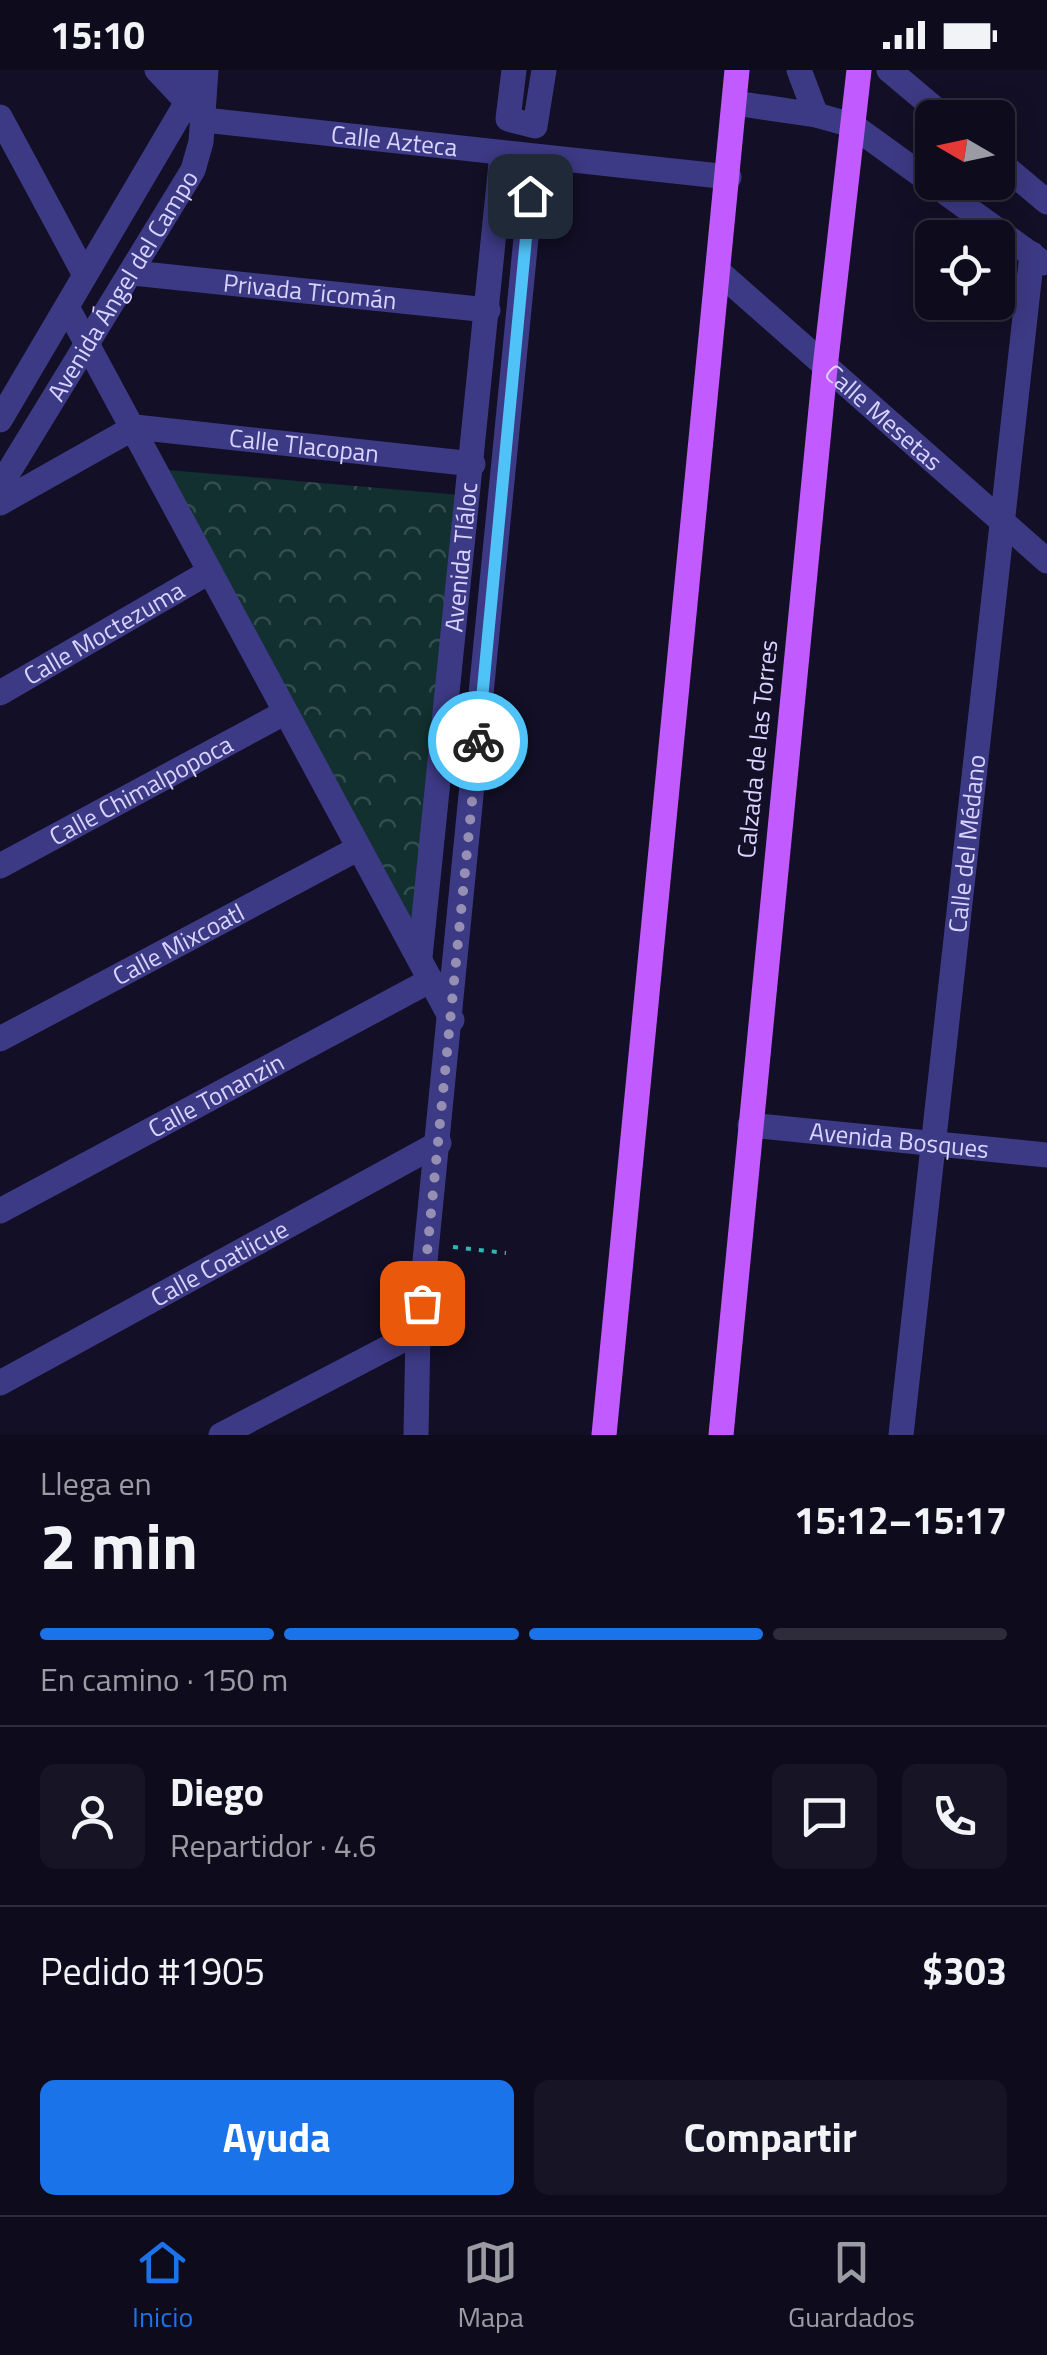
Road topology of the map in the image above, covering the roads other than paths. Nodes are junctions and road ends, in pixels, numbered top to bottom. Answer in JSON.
{"nodes":[{"id":1,"x":157,"y":70,"type":"edge"},
{"id":2,"x":185,"y":70,"type":"edge"},
{"id":3,"x":206,"y":70,"type":"edge"},
{"id":4,"x":514,"y":70,"type":"edge"},
{"id":5,"x":544,"y":70,"type":"edge"},
{"id":6,"x":737,"y":70,"type":"edge"},
{"id":7,"x":799,"y":70,"type":"edge"},
{"id":8,"x":859,"y":70,"type":"edge"},
{"id":9,"x":889,"y":70,"type":"edge"},
{"id":10,"x":925,"y":100,"type":"edge"},
{"id":11,"x":735,"y":103,"type":"junction"},
{"id":12,"x":196,"y":111,"type":"junction"},
{"id":13,"x":816,"y":115,"type":"junction"},
{"id":14,"x":0,"y":117,"type":"edge"},
{"id":15,"x":852,"y":124,"type":"junction"},
{"id":16,"x":502,"y":154,"type":"junction"},
{"id":17,"x":534,"y":157,"type":"junction"},
{"id":18,"x":1015,"y":175,"type":"edge"},
{"id":19,"x":729,"y":177,"type":"junction"},
{"id":20,"x":1047,"y":202,"type":"edge"},
{"id":21,"x":1040,"y":260,"type":"edge"},
{"id":22,"x":133,"y":273,"type":"junction"},
{"id":23,"x":720,"y":273,"type":"junction"},
{"id":24,"x":85,"y":275,"type":"junction"},
{"id":25,"x":66,"y":307,"type":"junction"},
{"id":26,"x":488,"y":310,"type":"junction"},
{"id":27,"x":86,"y":344,"type":"junction"},
{"id":28,"x":825,"y":368,"type":"junction"},
{"id":29,"x":0,"y":420,"type":"edge"},
{"id":30,"x":134,"y":426,"type":"junction"},
{"id":31,"x":473,"y":464,"type":"junction"},
{"id":32,"x":0,"y":486,"type":"edge"},
{"id":33,"x":0,"y":502,"type":"edge"},
{"id":34,"x":1002,"y":519,"type":"junction"},
{"id":35,"x":1047,"y":561,"type":"edge"},
{"id":36,"x":209,"y":572,"type":"junction"},
{"id":37,"x":0,"y":693,"type":"edge"},
{"id":38,"x":284,"y":713,"type":"junction"},
{"id":39,"x":358,"y":848,"type":"junction"},
{"id":40,"x":0,"y":866,"type":"edge"},
{"id":41,"x":426,"y":969,"type":"junction"},
{"id":42,"x":452,"y":1020,"type":"junction"},
{"id":43,"x":0,"y":1040,"type":"edge"},
{"id":44,"x":750,"y":1125,"type":"junction"},
{"id":45,"x":439,"y":1143,"type":"junction"},
{"id":46,"x":934,"y":1143,"type":"junction"},
{"id":47,"x":1047,"y":1155,"type":"edge"},
{"id":48,"x":0,"y":1211,"type":"edge"},
{"id":49,"x":418,"y":1332,"type":"junction"},
{"id":50,"x":0,"y":1383,"type":"edge"},
{"id":51,"x":221,"y":1435,"type":"edge"},
{"id":52,"x":416,"y":1435,"type":"edge"},
{"id":53,"x":604,"y":1435,"type":"edge"},
{"id":54,"x":721,"y":1435,"type":"edge"},
{"id":55,"x":901,"y":1435,"type":"edge"}],
"edges":[{"from":1,"to":12,"type":"street"},
{"from":2,"to":12,"type":"street","name":"Avenida Ángel del Campo"},
{"from":3,"to":12,"type":"street","name":"Avenida Ángel del Campo"},
{"from":4,"to":5,"type":"street"},
{"from":6,"to":11,"type":"main road"},
{"from":7,"to":13,"type":"street"},
{"from":8,"to":15,"type":"main road","name":"Calzada de las Torres"},
{"from":9,"to":10,"type":"street"},
{"from":11,"to":13,"type":"street"},
{"from":11,"to":19,"type":"main road"},
{"from":12,"to":16,"type":"street","name":"Calle Azteca"},
{"from":12,"to":22,"type":"street","name":"Avenida Ángel del Campo"},
{"from":12,"to":24,"type":"street","name":"Avenida Ángel del Campo"},
{"from":13,"to":15,"type":"street"},
{"from":14,"to":24,"type":"street"},
{"from":15,"to":21,"type":"street"},
{"from":15,"to":28,"type":"main road","name":"Calzada de las Torres"},
{"from":16,"to":17,"type":"street","name":"Calle Azteca"},
{"from":16,"to":26,"type":"street","name":"Avenida Tláloc"},
{"from":17,"to":19,"type":"street","name":"Calle Azteca"},
{"from":17,"to":42,"type":"street","name":"Avenida Tláloc"},
{"from":18,"to":20,"type":"street"},
{"from":19,"to":23,"type":"main road"},
{"from":21,"to":34,"type":"street","name":"Calle del Médano"},
{"from":22,"to":26,"type":"street","name":"Privada Ticomán"},
{"from":22,"to":27,"type":"street","name":"Avenida Ángel del Campo"},
{"from":23,"to":28,"type":"street","name":"Calle Mesetas"},
{"from":23,"to":53,"type":"main road"},
{"from":24,"to":25,"type":"street","name":"Avenida Ángel del Campo"},
{"from":25,"to":27,"type":"street"},
{"from":25,"to":29,"type":"street","name":"Avenida Ángel del Campo"},
{"from":26,"to":31,"type":"street","name":"Avenida Tláloc"},
{"from":27,"to":30,"type":"street"},
{"from":27,"to":32,"type":"street","name":"Avenida Ángel del Campo"},
{"from":28,"to":34,"type":"street","name":"Calle Mesetas"},
{"from":28,"to":44,"type":"main road","name":"Calzada de las Torres"},
{"from":30,"to":31,"type":"street","name":"Calle Tlacopan"},
{"from":30,"to":33,"type":"street"},
{"from":30,"to":36,"type":"street"},
{"from":31,"to":41,"type":"street","name":"Avenida Tláloc"},
{"from":34,"to":35,"type":"street","name":"Calle Mesetas"},
{"from":34,"to":46,"type":"street","name":"Calle del Médano"},
{"from":36,"to":37,"type":"street","name":"Calle Moctezuma"},
{"from":36,"to":38,"type":"street"},
{"from":38,"to":39,"type":"street"},
{"from":38,"to":40,"type":"street","name":"Calle Chimalpopoca"},
{"from":39,"to":41,"type":"street"},
{"from":39,"to":43,"type":"street","name":"Calle Mixcoatl"},
{"from":41,"to":42,"type":"street"},
{"from":41,"to":48,"type":"street","name":"Calle Tonanzin"},
{"from":42,"to":45,"type":"street","name":"Avenida Tláloc"},
{"from":44,"to":46,"type":"street","name":"Avenida Bosques"},
{"from":44,"to":54,"type":"main road","name":"Calzada de las Torres"},
{"from":45,"to":49,"type":"street","name":"Avenida Tláloc"},
{"from":45,"to":50,"type":"street","name":"Calle Coatlicue"},
{"from":46,"to":47,"type":"street","name":"Avenida Bosques"},
{"from":46,"to":55,"type":"street","name":"Calle del Médano"},
{"from":49,"to":51,"type":"street"},
{"from":49,"to":52,"type":"street","name":"Avenida Tláloc"}]}
